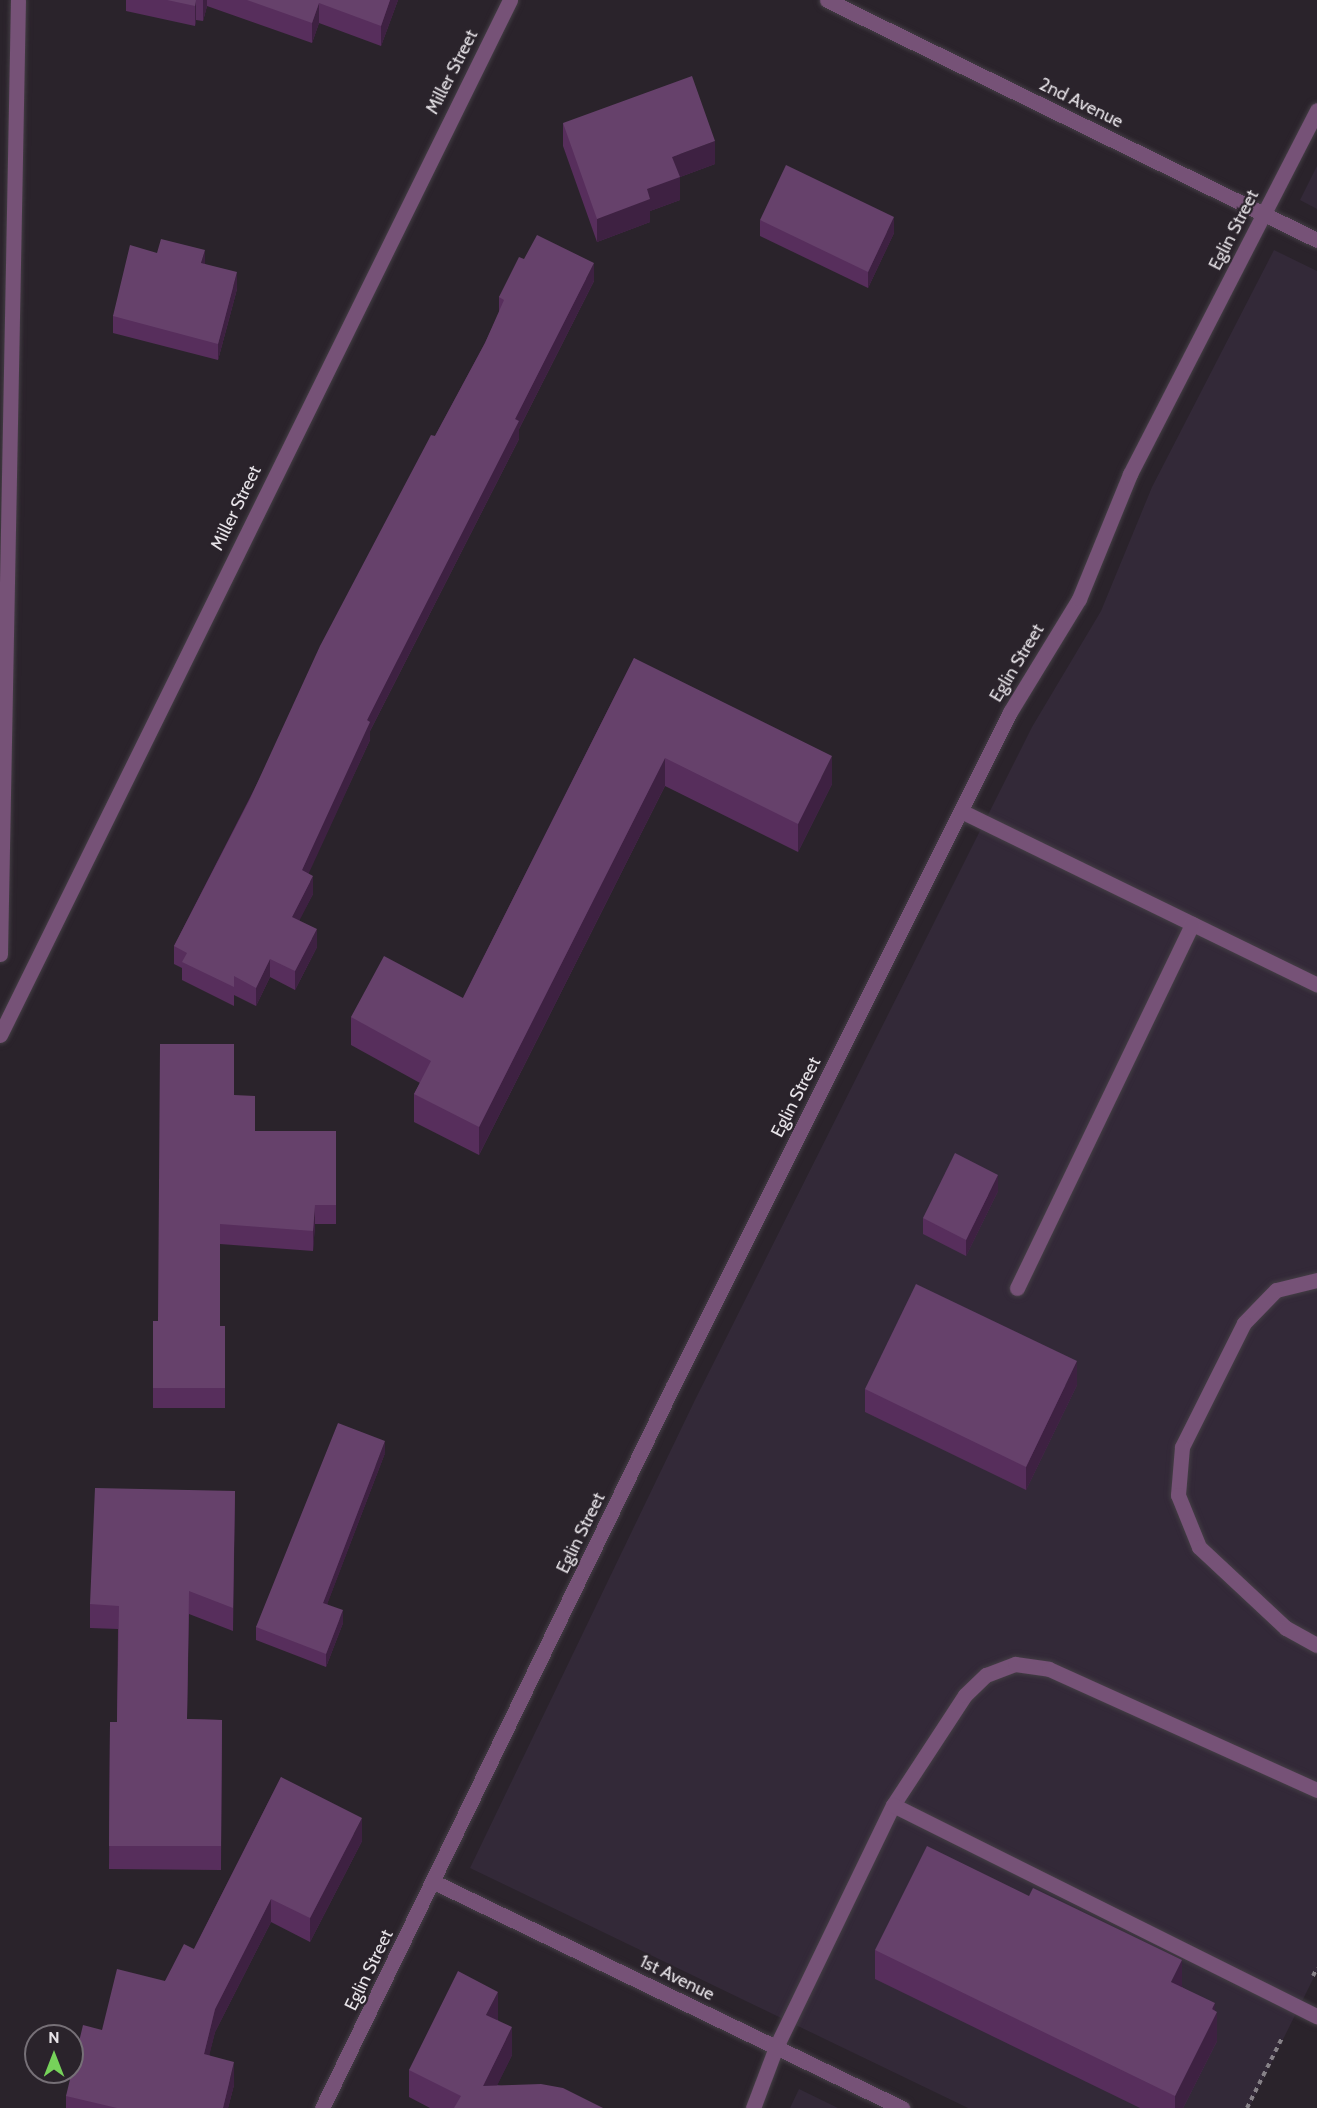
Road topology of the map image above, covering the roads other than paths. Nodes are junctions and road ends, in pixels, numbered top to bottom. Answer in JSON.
{"nodes":[{"id":1,"x":18,"y":0,"type":"edge"},
{"id":2,"x":510,"y":0,"type":"edge"},
{"id":3,"x":827,"y":0,"type":"edge"},
{"id":4,"x":1317,"y":110,"type":"edge"},
{"id":5,"x":1263,"y":214,"type":"junction"},
{"id":6,"x":1317,"y":240,"type":"edge"},
{"id":7,"x":961,"y":811,"type":"junction"},
{"id":8,"x":1192,"y":924,"type":"junction"},
{"id":9,"x":0,"y":954,"type":"edge"},
{"id":10,"x":1317,"y":985,"type":"edge"},
{"id":11,"x":0,"y":1035,"type":"edge"},
{"id":12,"x":1317,"y":1280,"type":"edge"},
{"id":13,"x":1017,"y":1288,"type":"dead end"},
{"id":14,"x":1317,"y":1645,"type":"edge"},
{"id":15,"x":1317,"y":1790,"type":"edge"},
{"id":16,"x":893,"y":1805,"type":"junction"},
{"id":17,"x":434,"y":1882,"type":"junction"},
{"id":18,"x":1317,"y":2016,"type":"edge"},
{"id":19,"x":776,"y":2047,"type":"junction"},
{"id":20,"x":322,"y":2108,"type":"edge"},
{"id":21,"x":753,"y":2108,"type":"edge"},
{"id":22,"x":902,"y":2108,"type":"edge"}],
"edges":[{"from":1,"to":9,"type":"street"},
{"from":2,"to":11,"type":"street","name":"Miller Street"},
{"from":3,"to":5,"type":"street","name":"2nd Avenue"},
{"from":4,"to":5,"type":"street","name":"Eglin Street"},
{"from":5,"to":6,"type":"street","name":"2nd Avenue"},
{"from":5,"to":7,"type":"street","name":"Eglin Street"},
{"from":7,"to":8,"type":"street"},
{"from":7,"to":17,"type":"street","name":"Eglin Street"},
{"from":8,"to":10,"type":"street"},
{"from":8,"to":13,"type":"street"},
{"from":12,"to":14,"type":"street"},
{"from":15,"to":16,"type":"street"},
{"from":16,"to":18,"type":"street"},
{"from":16,"to":19,"type":"street"},
{"from":17,"to":19,"type":"street","name":"1st Avenue"},
{"from":17,"to":20,"type":"street","name":"Eglin Street"},
{"from":19,"to":21,"type":"street"},
{"from":19,"to":22,"type":"street","name":"1st Avenue"}]}
